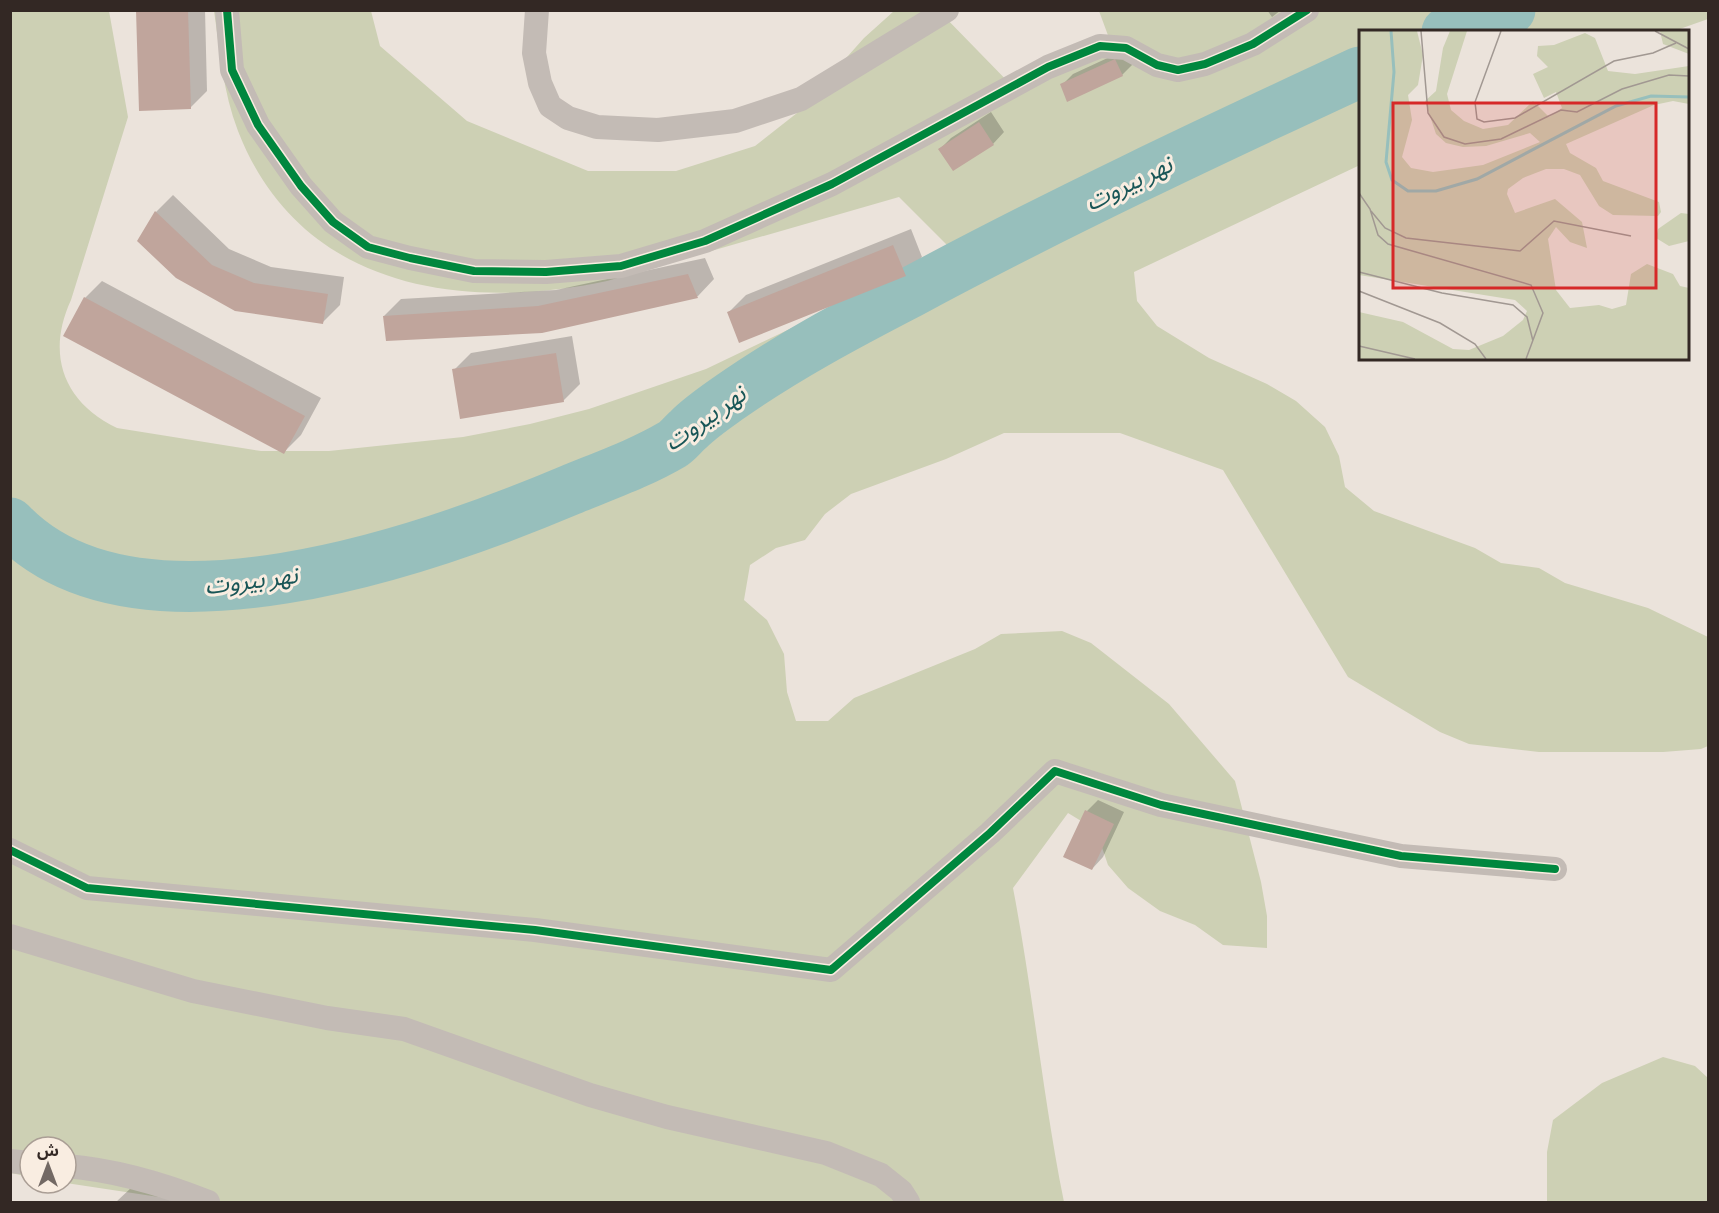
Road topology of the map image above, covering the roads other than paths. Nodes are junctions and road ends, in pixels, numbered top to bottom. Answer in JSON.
{"nodes":[{"id":1,"x":227,"y":10,"type":"edge"},
{"id":2,"x":537,"y":10,"type":"edge"},
{"id":3,"x":947,"y":10,"type":"edge"},
{"id":4,"x":1307,"y":10,"type":"edge"},
{"id":5,"x":10,"y":850,"type":"edge"},
{"id":6,"x":1555,"y":870,"type":"dead end"},
{"id":7,"x":10,"y":936,"type":"edge"},
{"id":8,"x":78,"y":1168,"type":"edge"},
{"id":9,"x":208,"y":1203,"type":"edge"},
{"id":10,"x":908,"y":1203,"type":"edge"}],
"edges":[{"from":1,"to":4,"type":"street"},
{"from":2,"to":3,"type":"street"},
{"from":5,"to":6,"type":"street"},
{"from":7,"to":10,"type":"street"},
{"from":8,"to":9,"type":"street"}]}
